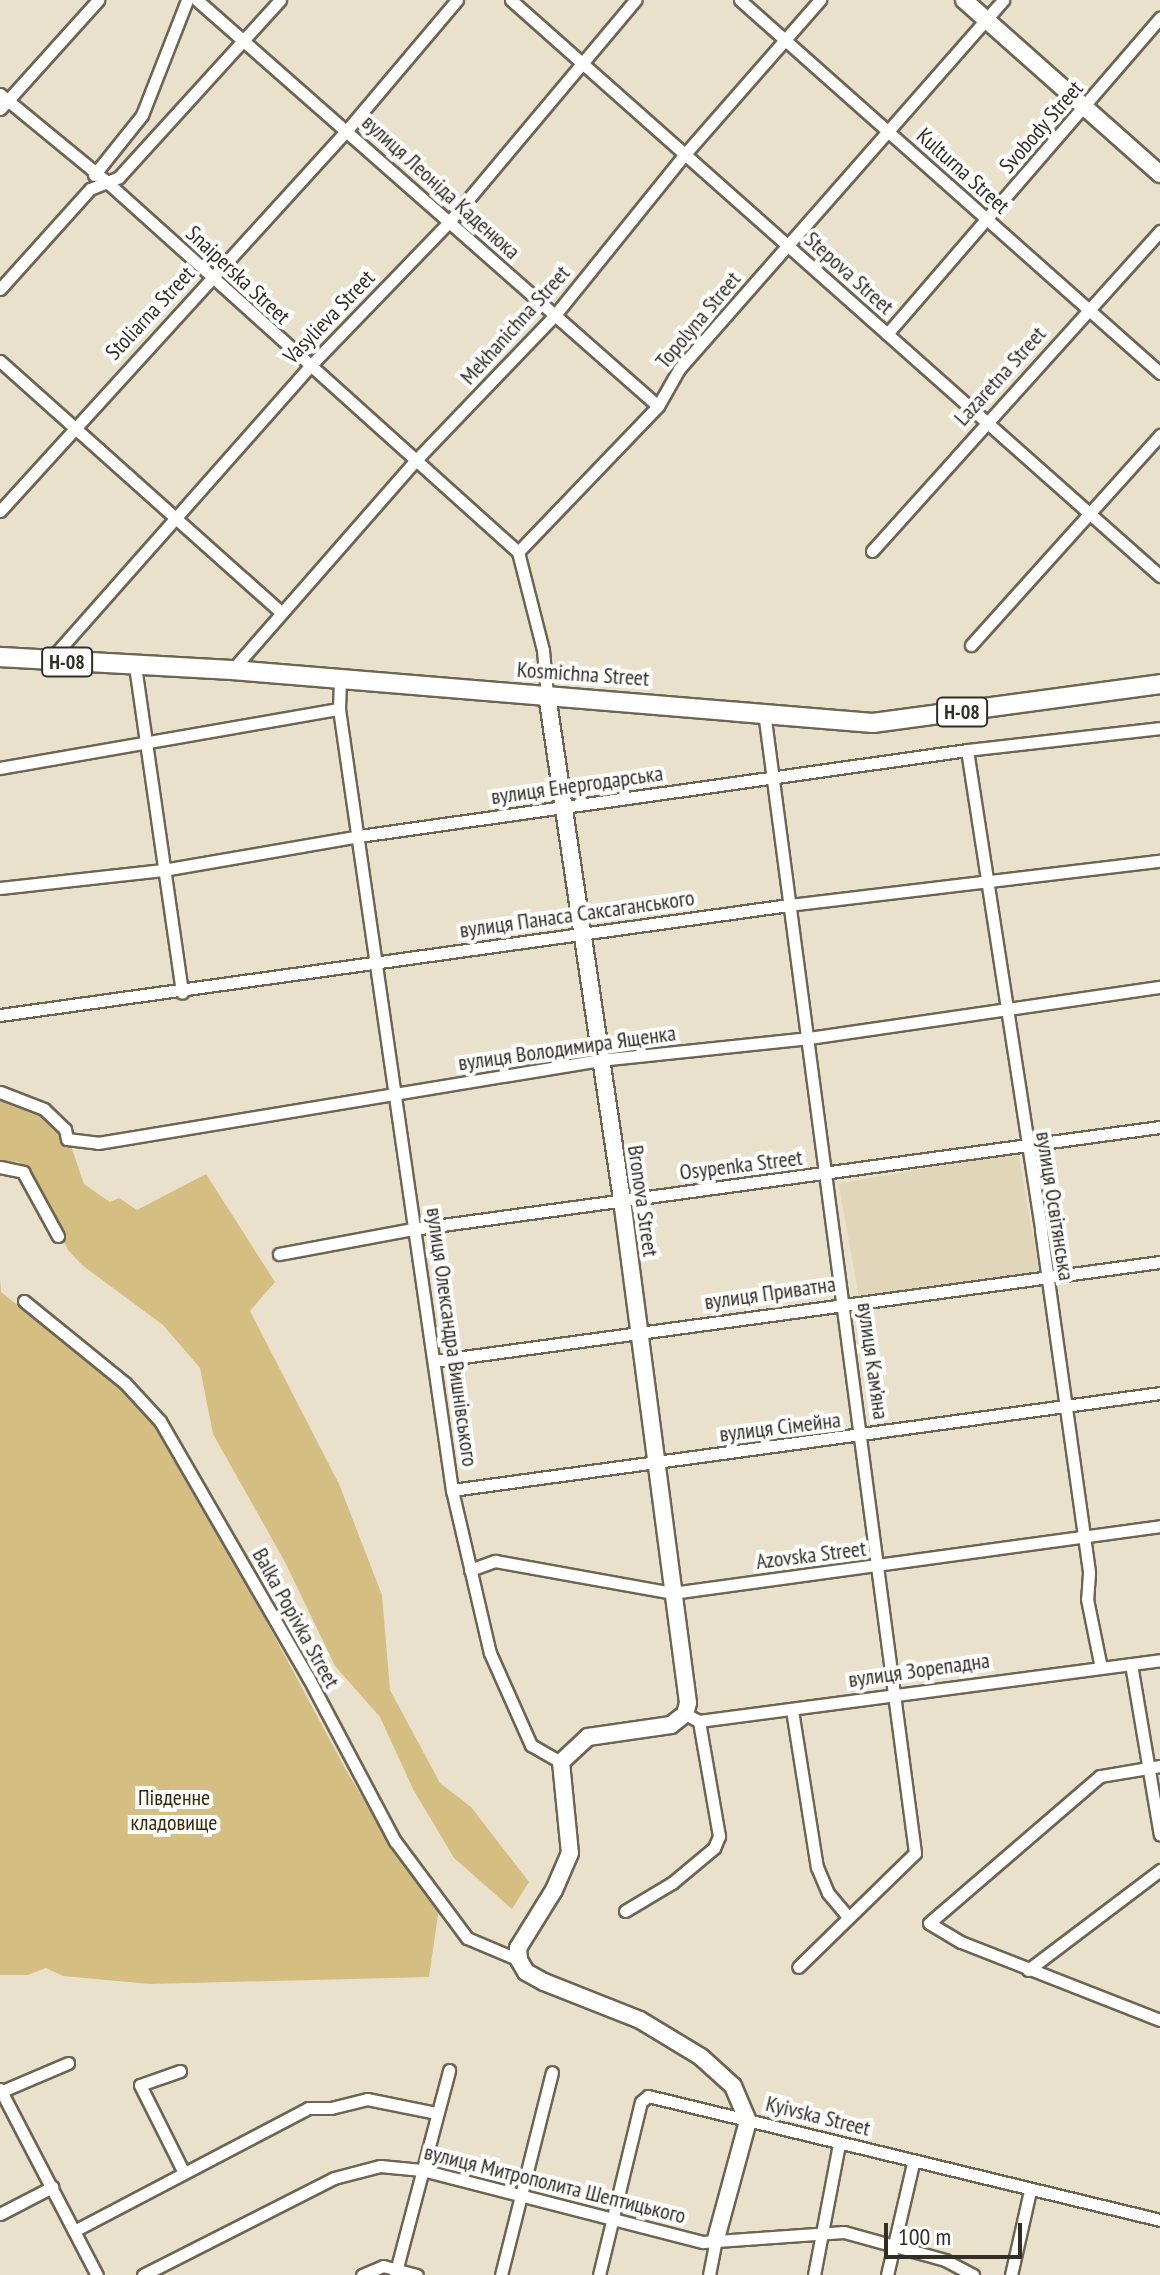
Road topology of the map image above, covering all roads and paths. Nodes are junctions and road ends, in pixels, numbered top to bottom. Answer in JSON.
{"nodes":[{"id":1,"x":98,"y":0,"type":"edge"},
{"id":2,"x":187,"y":0,"type":"edge"},
{"id":3,"x":197,"y":0,"type":"edge"},
{"id":4,"x":280,"y":0,"type":"edge"},
{"id":5,"x":457,"y":0,"type":"edge"},
{"id":6,"x":511,"y":0,"type":"edge"},
{"id":7,"x":635,"y":0,"type":"edge"},
{"id":8,"x":740,"y":0,"type":"edge"},
{"id":9,"x":820,"y":0,"type":"edge"},
{"id":10,"x":964,"y":0,"type":"edge"},
{"id":11,"x":1003,"y":0,"type":"edge"},
{"id":12,"x":1160,"y":18,"type":"edge"},
{"id":13,"x":986,"y":19,"type":"junction"},
{"id":14,"x":785,"y":40,"type":"junction"},
{"id":15,"x":245,"y":42,"type":"junction"},
{"id":16,"x":580,"y":61,"type":"junction"},
{"id":17,"x":3,"y":101,"type":"edge"},
{"id":18,"x":1085,"y":107,"type":"junction"},
{"id":19,"x":347,"y":130,"type":"junction"},
{"id":20,"x":888,"y":131,"type":"junction"},
{"id":21,"x":685,"y":154,"type":"junction"},
{"id":22,"x":1160,"y":174,"type":"edge"},
{"id":23,"x":94,"y":175,"type":"junction"},
{"id":24,"x":107,"y":182,"type":"junction"},
{"id":25,"x":987,"y":220,"type":"junction"},
{"id":26,"x":449,"y":222,"type":"junction"},
{"id":27,"x":1160,"y":231,"type":"edge"},
{"id":28,"x":788,"y":245,"type":"junction"},
{"id":29,"x":211,"y":277,"type":"junction"},
{"id":30,"x":0,"y":289,"type":"edge"},
{"id":31,"x":1088,"y":310,"type":"junction"},
{"id":32,"x":555,"y":315,"type":"junction"},
{"id":33,"x":887,"y":334,"type":"junction"},
{"id":34,"x":0,"y":361,"type":"edge"},
{"id":35,"x":309,"y":367,"type":"junction"},
{"id":36,"x":1160,"y":373,"type":"edge"},
{"id":37,"x":658,"y":406,"type":"junction"},
{"id":38,"x":986,"y":421,"type":"junction"},
{"id":39,"x":73,"y":426,"type":"junction"},
{"id":40,"x":1160,"y":435,"type":"edge"},
{"id":41,"x":415,"y":461,"type":"junction"},
{"id":42,"x":0,"y":511,"type":"edge"},
{"id":43,"x":1090,"y":513,"type":"junction"},
{"id":44,"x":175,"y":517,"type":"junction"},
{"id":45,"x":872,"y":551,"type":"dead end"},
{"id":46,"x":518,"y":552,"type":"junction"},
{"id":47,"x":1160,"y":576,"type":"edge"},
{"id":48,"x":282,"y":613,"type":"junction"},
{"id":49,"x":971,"y":645,"type":"dead end"},
{"id":50,"x":0,"y":657,"type":"edge"},
{"id":51,"x":50,"y":660,"type":"junction"},
{"id":52,"x":135,"y":666,"type":"junction"},
{"id":53,"x":232,"y":670,"type":"junction"},
{"id":54,"x":340,"y":680,"type":"junction"},
{"id":55,"x":1160,"y":684,"type":"edge"},
{"id":56,"x":547,"y":695,"type":"junction"},
{"id":57,"x":339,"y":709,"type":"junction"},
{"id":58,"x":764,"y":712,"type":"junction"},
{"id":59,"x":1160,"y":728,"type":"edge"},
{"id":60,"x":142,"y":741,"type":"junction"},
{"id":61,"x":967,"y":750,"type":"junction"},
{"id":62,"x":0,"y":768,"type":"edge"},
{"id":63,"x":772,"y":777,"type":"junction"},
{"id":64,"x":560,"y":807,"type":"junction"},
{"id":65,"x":359,"y":836,"type":"junction"},
{"id":66,"x":1160,"y":861,"type":"edge"},
{"id":67,"x":163,"y":870,"type":"junction"},
{"id":68,"x":989,"y":881,"type":"junction"},
{"id":69,"x":0,"y":888,"type":"edge"},
{"id":70,"x":789,"y":905,"type":"junction"},
{"id":71,"x":580,"y":934,"type":"junction"},
{"id":72,"x":377,"y":963,"type":"junction"},
{"id":73,"x":1160,"y":987,"type":"edge"},
{"id":74,"x":182,"y":993,"type":"junction"},
{"id":75,"x":1009,"y":1008,"type":"junction"},
{"id":76,"x":0,"y":1015,"type":"edge"},
{"id":77,"x":809,"y":1038,"type":"junction"},
{"id":78,"x":600,"y":1060,"type":"junction"},
{"id":79,"x":0,"y":1092,"type":"edge"},
{"id":80,"x":396,"y":1093,"type":"junction"},
{"id":81,"x":1160,"y":1127,"type":"edge"},
{"id":82,"x":1024,"y":1144,"type":"junction"},
{"id":83,"x":0,"y":1167,"type":"edge"},
{"id":84,"x":828,"y":1174,"type":"junction"},
{"id":85,"x":622,"y":1200,"type":"junction"},
{"id":86,"x":413,"y":1229,"type":"junction"},
{"id":87,"x":58,"y":1236,"type":"dead end"},
{"id":88,"x":279,"y":1254,"type":"dead end"},
{"id":89,"x":1160,"y":1262,"type":"edge"},
{"id":90,"x":1046,"y":1277,"type":"junction"},
{"id":91,"x":24,"y":1301,"type":"dead end"},
{"id":92,"x":845,"y":1303,"type":"junction"},
{"id":93,"x":639,"y":1332,"type":"junction"},
{"id":94,"x":434,"y":1361,"type":"junction"},
{"id":95,"x":1160,"y":1393,"type":"edge"},
{"id":96,"x":1066,"y":1404,"type":"junction"},
{"id":97,"x":863,"y":1436,"type":"junction"},
{"id":98,"x":655,"y":1463,"type":"junction"},
{"id":99,"x":452,"y":1490,"type":"junction"},
{"id":100,"x":1160,"y":1526,"type":"edge"},
{"id":101,"x":1083,"y":1536,"type":"junction"},
{"id":102,"x":879,"y":1567,"type":"junction"},
{"id":103,"x":470,"y":1570,"type":"junction"},
{"id":104,"x":672,"y":1593,"type":"junction"},
{"id":105,"x":1160,"y":1660,"type":"edge"},
{"id":106,"x":1131,"y":1664,"type":"junction"},
{"id":107,"x":1101,"y":1668,"type":"junction"},
{"id":108,"x":896,"y":1691,"type":"junction"},
{"id":109,"x":792,"y":1710,"type":"junction"},
{"id":110,"x":692,"y":1718,"type":"junction"},
{"id":111,"x":561,"y":1762,"type":"junction"},
{"id":112,"x":1155,"y":1766,"type":"edge"},
{"id":113,"x":1160,"y":1835,"type":"edge"},
{"id":114,"x":1160,"y":1870,"type":"edge"},
{"id":115,"x":625,"y":1911,"type":"dead end"},
{"id":116,"x":848,"y":1917,"type":"junction"},
{"id":117,"x":519,"y":1960,"type":"junction"},
{"id":118,"x":798,"y":1967,"type":"dead end"},
{"id":119,"x":1028,"y":1970,"type":"junction"},
{"id":120,"x":1160,"y":2020,"type":"edge"},
{"id":121,"x":68,"y":2063,"type":"dead end"},
{"id":122,"x":449,"y":2070,"type":"dead end"},
{"id":123,"x":180,"y":2071,"type":"dead end"},
{"id":124,"x":552,"y":2072,"type":"dead end"},
{"id":125,"x":1,"y":2091,"type":"edge"},
{"id":126,"x":436,"y":2113,"type":"junction"},
{"id":127,"x":748,"y":2121,"type":"junction"},
{"id":128,"x":839,"y":2144,"type":"junction"},
{"id":129,"x":913,"y":2163,"type":"junction"},
{"id":130,"x":422,"y":2170,"type":"junction"},
{"id":131,"x":183,"y":2171,"type":"junction"},
{"id":132,"x":52,"y":2187,"type":"junction"},
{"id":133,"x":1030,"y":2191,"type":"junction"},
{"id":134,"x":518,"y":2195,"type":"junction"},
{"id":135,"x":0,"y":2214,"type":"edge"},
{"id":136,"x":614,"y":2218,"type":"junction"},
{"id":137,"x":1160,"y":2220,"type":"edge"},
{"id":138,"x":824,"y":2230,"type":"junction"},
{"id":139,"x":74,"y":2231,"type":"junction"},
{"id":140,"x":716,"y":2239,"type":"junction"},
{"id":141,"x":893,"y":2248,"type":"junction"},
{"id":142,"x":395,"y":2272,"type":"edge"},
{"id":143,"x":97,"y":2275,"type":"edge"},
{"id":144,"x":143,"y":2275,"type":"edge"},
{"id":145,"x":362,"y":2275,"type":"edge"},
{"id":146,"x":417,"y":2275,"type":"edge"},
{"id":147,"x":501,"y":2275,"type":"edge"},
{"id":148,"x":599,"y":2275,"type":"edge"},
{"id":149,"x":709,"y":2275,"type":"edge"},
{"id":150,"x":814,"y":2275,"type":"edge"},
{"id":151,"x":887,"y":2275,"type":"edge"},
{"id":152,"x":973,"y":2275,"type":"edge"},
{"id":153,"x":1011,"y":2275,"type":"edge"}],
"edges":[{"from":1,"to":17,"type":"street"},
{"from":2,"to":23,"type":"street"},
{"from":3,"to":15,"type":"street","name":"вулиця Леоніда Каденюка"},
{"from":4,"to":15,"type":"street"},
{"from":5,"to":19,"type":"street","name":"Stoliarna Street"},
{"from":6,"to":16,"type":"street","name":"Stepova Street"},
{"from":7,"to":16,"type":"street","name":"Vasylieva Street"},
{"from":8,"to":14,"type":"street","name":"Kulturna Street"},
{"from":9,"to":14,"type":"street","name":"Mekhanichna Street"},
{"from":10,"to":13,"type":"street"},
{"from":11,"to":13,"type":"street","name":"Topolyna Street"},
{"from":12,"to":18,"type":"street","name":"Svobody Street"},
{"from":13,"to":18,"type":"street"},
{"from":13,"to":20,"type":"street","name":"Topolyna Street"},
{"from":14,"to":20,"type":"street","name":"Kulturna Street"},
{"from":14,"to":21,"type":"street","name":"Mekhanichna Street"},
{"from":15,"to":19,"type":"street","name":"вулиця Леоніда Каденюка"},
{"from":15,"to":24,"type":"street"},
{"from":16,"to":21,"type":"street","name":"Stepova Street"},
{"from":16,"to":26,"type":"street","name":"Vasylieva Street"},
{"from":17,"to":23,"type":"street","name":"Snaiperska Street"},
{"from":18,"to":22,"type":"street"},
{"from":18,"to":25,"type":"street","name":"Svobody Street"},
{"from":19,"to":26,"type":"street","name":"вулиця Леоніда Каденюка"},
{"from":19,"to":29,"type":"street","name":"Stoliarna Street"},
{"from":20,"to":25,"type":"street","name":"Kulturna Street"},
{"from":20,"to":28,"type":"street","name":"Topolyna Street"},
{"from":21,"to":28,"type":"street","name":"Stepova Street"},
{"from":21,"to":32,"type":"street","name":"Mekhanichna Street"},
{"from":23,"to":24,"type":"street","name":"Snaiperska Street"},
{"from":24,"to":29,"type":"street","name":"Snaiperska Street"},
{"from":24,"to":30,"type":"street"},
{"from":25,"to":31,"type":"street","name":"Kulturna Street"},
{"from":25,"to":33,"type":"street","name":"Svobody Street"},
{"from":26,"to":32,"type":"street","name":"вулиця Леоніда Каденюка"},
{"from":26,"to":35,"type":"street","name":"Vasylieva Street"},
{"from":27,"to":31,"type":"street","name":"Lazaretna Street"},
{"from":28,"to":33,"type":"street","name":"Stepova Street"},
{"from":28,"to":37,"type":"street","name":"Topolyna Street"},
{"from":29,"to":35,"type":"street","name":"Snaiperska Street"},
{"from":29,"to":39,"type":"street","name":"Stoliarna Street"},
{"from":31,"to":36,"type":"street","name":"Kulturna Street"},
{"from":31,"to":38,"type":"street","name":"Lazaretna Street"},
{"from":32,"to":37,"type":"street","name":"вулиця Леоніда Каденюка"},
{"from":32,"to":41,"type":"street","name":"Mekhanichna Street"},
{"from":33,"to":38,"type":"street","name":"Stepova Street"},
{"from":34,"to":39,"type":"street"},
{"from":35,"to":41,"type":"street","name":"Snaiperska Street"},
{"from":35,"to":44,"type":"street","name":"Vasylieva Street"},
{"from":37,"to":46,"type":"street","name":"Topolyna Street"},
{"from":38,"to":43,"type":"street","name":"Stepova Street"},
{"from":38,"to":45,"type":"street","name":"Lazaretna Street"},
{"from":39,"to":42,"type":"street","name":"Stoliarna Street"},
{"from":39,"to":44,"type":"street"},
{"from":40,"to":43,"type":"street"},
{"from":41,"to":46,"type":"street","name":"Snaiperska Street"},
{"from":41,"to":48,"type":"street","name":"Mekhanichna Street"},
{"from":43,"to":47,"type":"street","name":"Stepova Street"},
{"from":43,"to":49,"type":"street"},
{"from":44,"to":48,"type":"street"},
{"from":44,"to":51,"type":"street","name":"Vasylieva Street"},
{"from":46,"to":56,"type":"street"},
{"from":48,"to":53,"type":"street","name":"Mekhanichna Street"},
{"from":50,"to":51,"type":"main road","name":"Kosmichna Street","number":"Н-08"},
{"from":51,"to":52,"type":"main road","name":"Kosmichna Street","number":"Н-08"},
{"from":52,"to":53,"type":"main road","name":"Kosmichna Street","number":"Н-08"},
{"from":52,"to":60,"type":"street"},
{"from":53,"to":54,"type":"main road","name":"Kosmichna Street","number":"Н-08"},
{"from":54,"to":56,"type":"main road","name":"Kosmichna Street","number":"Н-08"},
{"from":54,"to":57,"type":"street","name":"вулиця Олександра Вишнівського"},
{"from":55,"to":58,"type":"main road","name":"Kosmichna Street","number":"Н-08"},
{"from":56,"to":58,"type":"main road","name":"Kosmichna Street","number":"Н-08"},
{"from":56,"to":64,"type":"street","name":"Bronova Street"},
{"from":57,"to":60,"type":"street"},
{"from":57,"to":65,"type":"street","name":"вулиця Олександра Вишнівського"},
{"from":58,"to":63,"type":"street","name":"вулиця Кам’яна"},
{"from":59,"to":61,"type":"street","name":"вулиця Енергодарська"},
{"from":60,"to":62,"type":"street"},
{"from":60,"to":67,"type":"street"},
{"from":61,"to":63,"type":"street","name":"вулиця Енергодарська"},
{"from":61,"to":68,"type":"street","name":"вулиця Освітянська"},
{"from":63,"to":64,"type":"street","name":"вулиця Енергодарська"},
{"from":63,"to":70,"type":"street","name":"вулиця Кам’яна"},
{"from":64,"to":65,"type":"street","name":"вулиця Енергодарська"},
{"from":64,"to":71,"type":"street","name":"Bronova Street"},
{"from":65,"to":67,"type":"street","name":"вулиця Енергодарська"},
{"from":65,"to":72,"type":"street","name":"вулиця Олександра Вишнівського"},
{"from":66,"to":68,"type":"street","name":"вулиця Панаса Саксаганського"},
{"from":67,"to":69,"type":"street","name":"вулиця Енергодарська"},
{"from":67,"to":74,"type":"street"},
{"from":68,"to":70,"type":"street","name":"вулиця Панаса Саксаганського"},
{"from":68,"to":75,"type":"street","name":"вулиця Освітянська"},
{"from":70,"to":71,"type":"street","name":"вулиця Панаса Саксаганського"},
{"from":70,"to":77,"type":"street","name":"вулиця Кам’яна"},
{"from":71,"to":72,"type":"street","name":"вулиця Панаса Саксаганського"},
{"from":71,"to":78,"type":"street","name":"Bronova Street"},
{"from":72,"to":74,"type":"street","name":"вулиця Панаса Саксаганського"},
{"from":72,"to":80,"type":"street","name":"вулиця Олександра Вишнівського"},
{"from":73,"to":75,"type":"street","name":"вулиця Володимира Ященка"},
{"from":74,"to":76,"type":"street","name":"вулиця Панаса Саксаганського"},
{"from":75,"to":77,"type":"street","name":"вулиця Володимира Ященка"},
{"from":75,"to":82,"type":"street","name":"вулиця Освітянська"},
{"from":77,"to":78,"type":"street","name":"вулиця Володимира Ященка"},
{"from":77,"to":84,"type":"street","name":"вулиця Кам’яна"},
{"from":78,"to":80,"type":"street","name":"вулиця Володимира Ященка"},
{"from":78,"to":85,"type":"street","name":"Bronova Street"},
{"from":79,"to":80,"type":"street","name":"вулиця Володимира Ященка"},
{"from":80,"to":86,"type":"street","name":"вулиця Олександра Вишнівського"},
{"from":81,"to":82,"type":"street","name":"Osypenka Street"},
{"from":82,"to":84,"type":"street","name":"Osypenka Street"},
{"from":82,"to":90,"type":"street","name":"вулиця Освітянська"},
{"from":83,"to":87,"type":"street"},
{"from":84,"to":85,"type":"street","name":"Osypenka Street"},
{"from":84,"to":92,"type":"street","name":"вулиця Кам’яна"},
{"from":85,"to":86,"type":"street","name":"Osypenka Street"},
{"from":85,"to":93,"type":"street","name":"Bronova Street"},
{"from":86,"to":88,"type":"street","name":"Osypenka Street"},
{"from":86,"to":94,"type":"street","name":"вулиця Олександра Вишнівського"},
{"from":89,"to":90,"type":"street","name":"вулиця Приватна"},
{"from":90,"to":92,"type":"street","name":"вулиця Приватна"},
{"from":90,"to":96,"type":"street","name":"вулиця Освітянська"},
{"from":91,"to":117,"type":"street","name":"Balka Popivka Street"},
{"from":92,"to":93,"type":"street","name":"вулиця Приватна"},
{"from":92,"to":97,"type":"street","name":"вулиця Кам’яна"},
{"from":93,"to":94,"type":"street","name":"вулиця Приватна"},
{"from":93,"to":98,"type":"street","name":"Bronova Street"},
{"from":94,"to":99,"type":"street","name":"вулиця Олександра Вишнівського"},
{"from":95,"to":96,"type":"street","name":"вулиця Сімейна"},
{"from":96,"to":97,"type":"street","name":"вулиця Сімейна"},
{"from":96,"to":101,"type":"street","name":"вулиця Освітянська"},
{"from":97,"to":98,"type":"street","name":"вулиця Сімейна"},
{"from":97,"to":102,"type":"street","name":"вулиця Кам’яна"},
{"from":98,"to":99,"type":"street","name":"вулиця Сімейна"},
{"from":98,"to":104,"type":"street","name":"Bronova Street"},
{"from":99,"to":103,"type":"street","name":"вулиця Олександра Вишнівського"},
{"from":100,"to":101,"type":"street","name":"Azovska Street"},
{"from":101,"to":102,"type":"street","name":"Azovska Street"},
{"from":101,"to":107,"type":"street","name":"вулиця Освітянська"},
{"from":102,"to":104,"type":"street","name":"Azovska Street"},
{"from":102,"to":108,"type":"street","name":"вулиця Кам’яна"},
{"from":103,"to":104,"type":"street","name":"Azovska Street"},
{"from":103,"to":111,"type":"street","name":"вулиця Олександра Вишнівського"},
{"from":104,"to":110,"type":"street","name":"Bronova Street"},
{"from":105,"to":106,"type":"street","name":"вулиця Зорепадна"},
{"from":106,"to":107,"type":"street","name":"вулиця Зорепадна"},
{"from":106,"to":112,"type":"street"},
{"from":107,"to":108,"type":"street","name":"вулиця Зорепадна"},
{"from":108,"to":109,"type":"street","name":"вулиця Зорепадна"},
{"from":108,"to":116,"type":"street","name":"вулиця Кам’яна"},
{"from":109,"to":110,"type":"street","name":"вулиця Зорепадна"},
{"from":109,"to":116,"type":"street"},
{"from":110,"to":111,"type":"street"},
{"from":110,"to":115,"type":"street","name":"Bronova Street"},
{"from":111,"to":117,"type":"street"},
{"from":112,"to":113,"type":"street"},
{"from":112,"to":119,"type":"street"},
{"from":114,"to":119,"type":"street"},
{"from":116,"to":118,"type":"street","name":"вулиця Кам’яна"},
{"from":117,"to":127,"type":"street","name":"Kyivska Street"},
{"from":119,"to":120,"type":"street"},
{"from":121,"to":125,"type":"street"},
{"from":122,"to":126,"type":"street"},
{"from":123,"to":131,"type":"street"},
{"from":124,"to":134,"type":"street"},
{"from":125,"to":132,"type":"street"},
{"from":126,"to":130,"type":"street"},
{"from":126,"to":131,"type":"street"},
{"from":127,"to":128,"type":"street","name":"Kyivska Street"},
{"from":127,"to":136,"type":"street"},
{"from":127,"to":140,"type":"street"},
{"from":128,"to":129,"type":"street","name":"Kyivska Street"},
{"from":128,"to":138,"type":"street"},
{"from":129,"to":133,"type":"street","name":"Kyivska Street"},
{"from":129,"to":141,"type":"street"},
{"from":130,"to":134,"type":"street","name":"вулиця Митрополита Шептицького"},
{"from":130,"to":142,"type":"street"},
{"from":130,"to":144,"type":"street","name":"вулиця Митрополита Шептицького"},
{"from":131,"to":139,"type":"street"},
{"from":132,"to":135,"type":"street"},
{"from":132,"to":139,"type":"street"},
{"from":133,"to":137,"type":"street","name":"Kyivska Street"},
{"from":133,"to":153,"type":"street"},
{"from":134,"to":136,"type":"street","name":"вулиця Митрополита Шептицького"},
{"from":134,"to":147,"type":"street"},
{"from":136,"to":140,"type":"street","name":"вулиця Митрополита Шептицького"},
{"from":136,"to":148,"type":"street"},
{"from":138,"to":140,"type":"street","name":"вулиця Митрополита Шептицького"},
{"from":138,"to":141,"type":"street","name":"вулиця Митрополита Шептицького"},
{"from":138,"to":150,"type":"street"},
{"from":139,"to":143,"type":"street"},
{"from":140,"to":149,"type":"street"},
{"from":141,"to":151,"type":"street"},
{"from":141,"to":152,"type":"street","name":"вулиця Митрополита Шептицького"},
{"from":142,"to":145,"type":"street"},
{"from":142,"to":146,"type":"street"}]}
